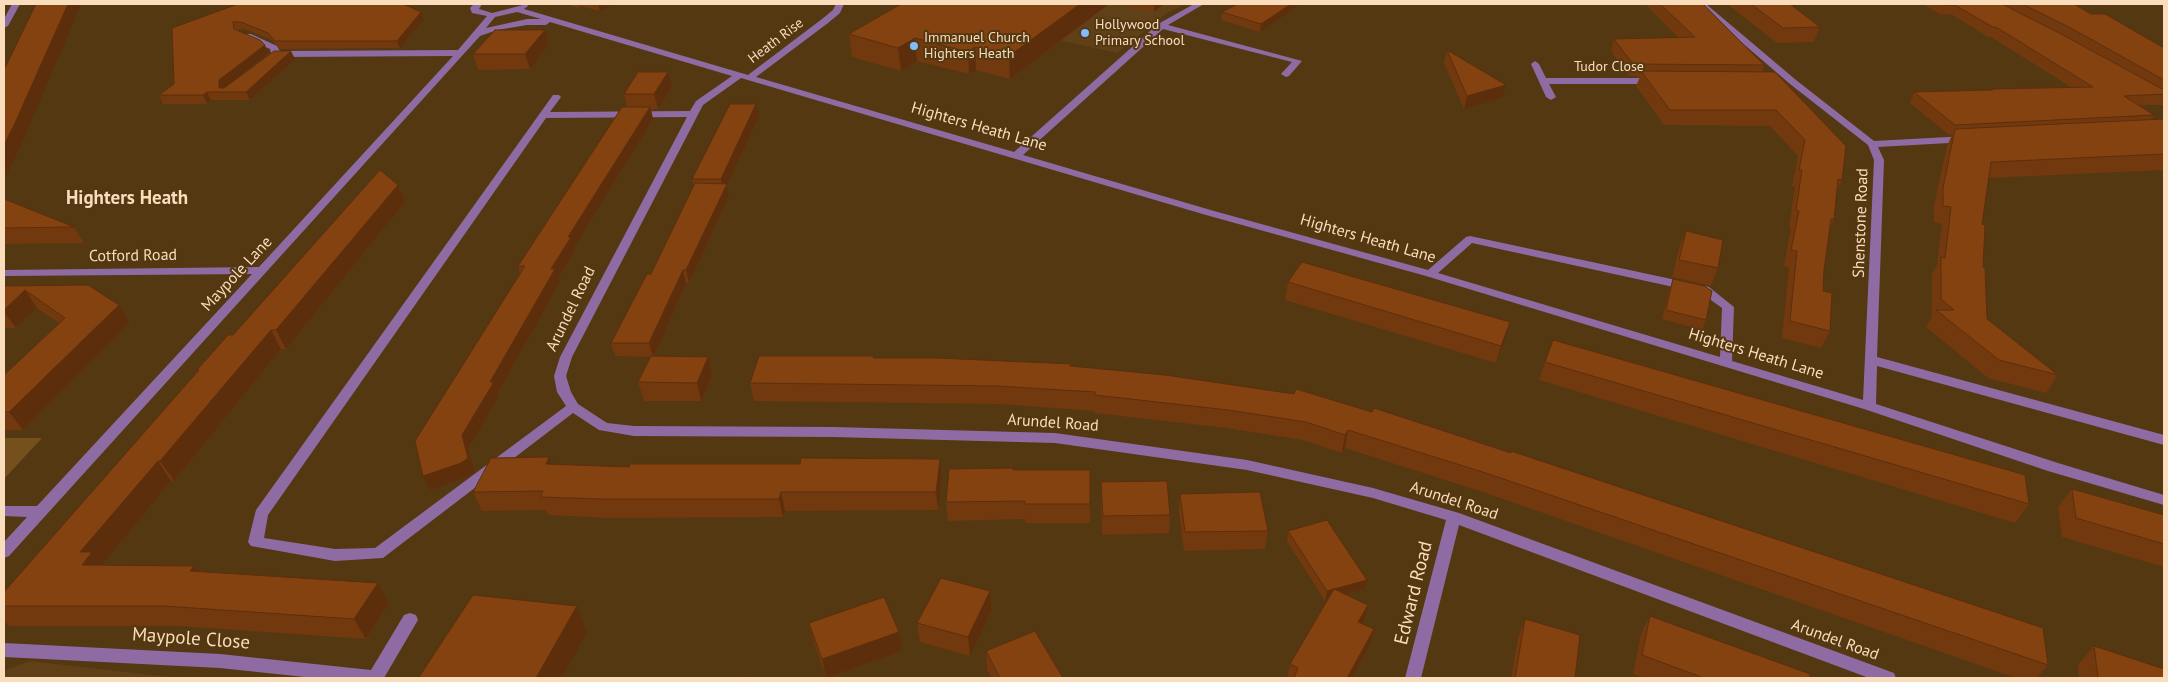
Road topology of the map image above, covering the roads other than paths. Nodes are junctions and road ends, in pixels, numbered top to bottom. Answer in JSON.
{"nodes":[{"id":1,"x":16,"y":4,"type":"edge"},
{"id":2,"x":478,"y":4,"type":"edge"},
{"id":3,"x":840,"y":4,"type":"edge"},
{"id":4,"x":1200,"y":4,"type":"edge"},
{"id":5,"x":1701,"y":4,"type":"edge"},
{"id":6,"x":522,"y":7,"type":"edge"},
{"id":7,"x":492,"y":15,"type":"junction"},
{"id":8,"x":558,"y":22,"type":"junction"},
{"id":9,"x":4,"y":26,"type":"edge"},
{"id":10,"x":1161,"y":26,"type":"junction"},
{"id":11,"x":240,"y":33,"type":"edge"},
{"id":12,"x":477,"y":34,"type":"junction"},
{"id":13,"x":461,"y":53,"type":"junction"},
{"id":14,"x":276,"y":54,"type":"junction"},
{"id":15,"x":262,"y":63,"type":"edge"},
{"id":16,"x":1535,"y":64,"type":"dead end"},
{"id":17,"x":1286,"y":74,"type":"dead end"},
{"id":18,"x":743,"y":77,"type":"junction"},
{"id":19,"x":1544,"y":81,"type":"junction"},
{"id":20,"x":1664,"y":81,"type":"edge"},
{"id":21,"x":1774,"y":82,"type":"edge"},
{"id":22,"x":1793,"y":82,"type":"junction"},
{"id":23,"x":556,"y":96,"type":"dead end"},
{"id":24,"x":1551,"y":97,"type":"dead end"},
{"id":25,"x":693,"y":114,"type":"junction"},
{"id":26,"x":543,"y":115,"type":"junction"},
{"id":27,"x":1979,"y":139,"type":"edge"},
{"id":28,"x":1872,"y":144,"type":"junction"},
{"id":29,"x":1016,"y":156,"type":"junction"},
{"id":30,"x":263,"y":270,"type":"junction"},
{"id":31,"x":4,"y":273,"type":"edge"},
{"id":32,"x":1430,"y":274,"type":"junction"},
{"id":33,"x":1872,"y":360,"type":"junction"},
{"id":34,"x":1726,"y":364,"type":"junction"},
{"id":35,"x":1869,"y":406,"type":"junction"},
{"id":36,"x":573,"y":407,"type":"junction"},
{"id":37,"x":2164,"y":440,"type":"edge"},
{"id":38,"x":2164,"y":500,"type":"edge"},
{"id":39,"x":4,"y":511,"type":"edge"},
{"id":40,"x":40,"y":512,"type":"junction"},
{"id":41,"x":1454,"y":517,"type":"junction"},
{"id":42,"x":4,"y":552,"type":"edge"},
{"id":43,"x":410,"y":620,"type":"dead end"},
{"id":44,"x":4,"y":650,"type":"edge"},
{"id":45,"x":376,"y":678,"type":"edge"},
{"id":46,"x":1413,"y":678,"type":"edge"},
{"id":47,"x":1888,"y":678,"type":"edge"}],
"edges":[{"from":1,"to":9,"type":"street"},
{"from":2,"to":7,"type":"street"},
{"from":3,"to":18,"type":"street","name":"Heath Rise"},
{"from":4,"to":10,"type":"street"},
{"from":5,"to":22,"type":"street"},
{"from":6,"to":7,"type":"street"},
{"from":6,"to":8,"type":"street","name":"Highters Heath Lane"},
{"from":7,"to":12,"type":"street","name":"Maypole Lane"},
{"from":8,"to":12,"type":"street","name":"Highters Heath Lane"},
{"from":8,"to":18,"type":"street","name":"Highters Heath Lane"},
{"from":10,"to":17,"type":"street"},
{"from":10,"to":29,"type":"street"},
{"from":11,"to":14,"type":"street"},
{"from":12,"to":13,"type":"street","name":"Maypole Lane"},
{"from":13,"to":14,"type":"street"},
{"from":13,"to":30,"type":"street","name":"Maypole Lane"},
{"from":14,"to":15,"type":"street"},
{"from":16,"to":19,"type":"street"},
{"from":18,"to":25,"type":"street","name":"Arundel Road"},
{"from":18,"to":29,"type":"street","name":"Highters Heath Lane"},
{"from":19,"to":20,"type":"street","name":"Tudor Close"},
{"from":19,"to":24,"type":"street"},
{"from":21,"to":22,"type":"street"},
{"from":22,"to":28,"type":"street"},
{"from":23,"to":26,"type":"street"},
{"from":25,"to":26,"type":"street"},
{"from":25,"to":36,"type":"street","name":"Arundel Road"},
{"from":26,"to":36,"type":"street"},
{"from":27,"to":28,"type":"street"},
{"from":28,"to":33,"type":"street","name":"Shenstone Road"},
{"from":29,"to":32,"type":"street","name":"Highters Heath Lane"},
{"from":30,"to":31,"type":"street","name":"Cotford Road"},
{"from":30,"to":40,"type":"street","name":"Maypole Lane"},
{"from":32,"to":34,"type":"street","name":"Highters Heath Lane"},
{"from":32,"to":34,"type":"street"},
{"from":33,"to":35,"type":"street","name":"Shenstone Road"},
{"from":33,"to":37,"type":"street"},
{"from":34,"to":35,"type":"street","name":"Highters Heath Lane"},
{"from":35,"to":38,"type":"street","name":"Highters Heath Lane"},
{"from":36,"to":41,"type":"street","name":"Arundel Road"},
{"from":39,"to":40,"type":"street"},
{"from":40,"to":42,"type":"street","name":"Maypole Lane"},
{"from":41,"to":46,"type":"street","name":"Edward Road"},
{"from":41,"to":47,"type":"street","name":"Arundel Road"},
{"from":43,"to":45,"type":"street","name":"Maypole Close"},
{"from":44,"to":45,"type":"street","name":"Maypole Close"}]}
